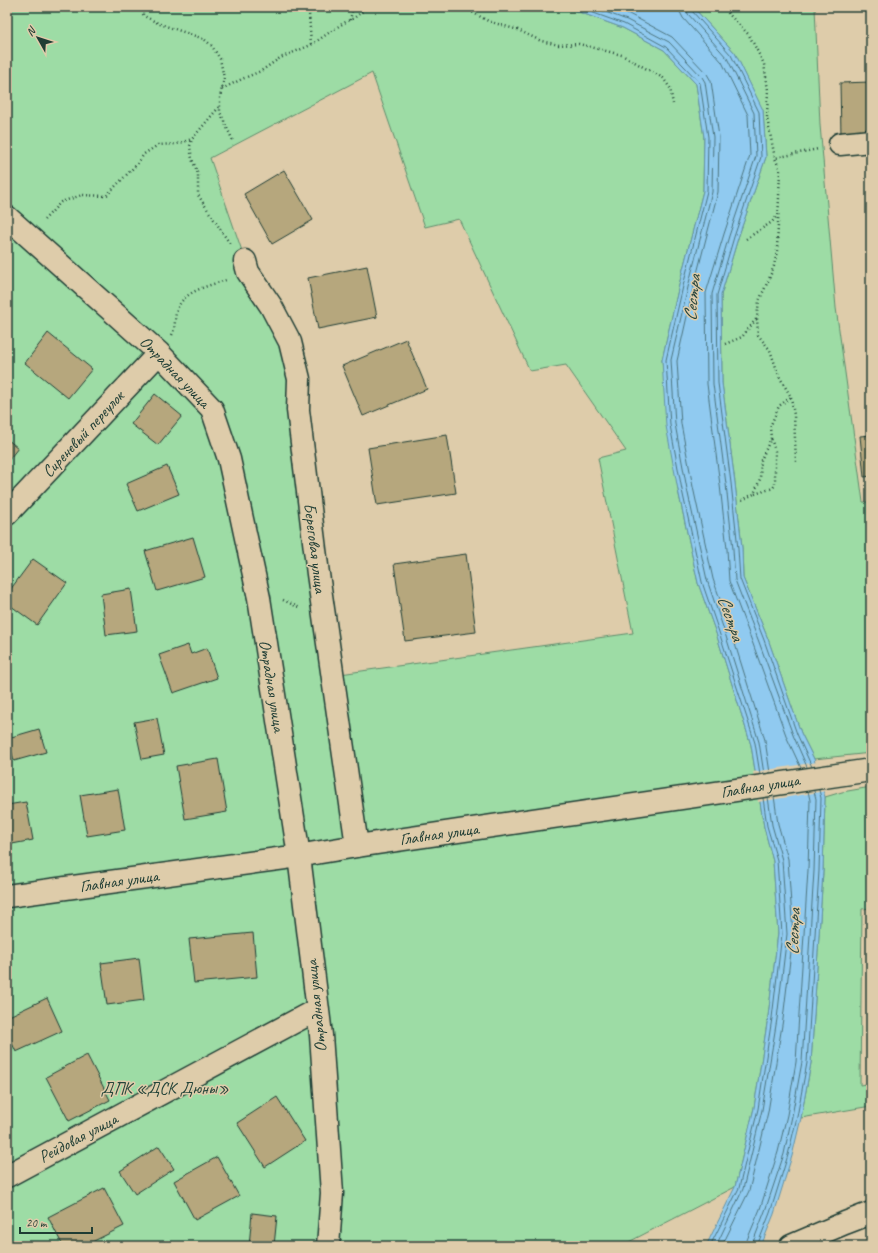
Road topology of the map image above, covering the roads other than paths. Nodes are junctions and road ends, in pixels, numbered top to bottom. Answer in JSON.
{"nodes":[{"id":1,"x":871,"y":141,"type":"edge"},
{"id":2,"x":840,"y":144,"type":"road end"},
{"id":3,"x":7,"y":217,"type":"edge"},
{"id":4,"x":247,"y":266,"type":"road end"},
{"id":5,"x":159,"y":353,"type":"junction"},
{"id":6,"x":7,"y":514,"type":"edge"},
{"id":7,"x":871,"y":770,"type":"edge"},
{"id":8,"x":357,"y":846,"type":"junction"},
{"id":9,"x":299,"y":856,"type":"junction"},
{"id":10,"x":7,"y":896,"type":"edge"},
{"id":11,"x":318,"y":1009,"type":"junction"},
{"id":12,"x":7,"y":1176,"type":"edge"},
{"id":13,"x":871,"y":1213,"type":"edge"},
{"id":14,"x":328,"y":1246,"type":"edge"},
{"id":15,"x":791,"y":1246,"type":"edge"}],
"edges":[{"from":1,"to":2,"type":"main road"},
{"from":3,"to":5,"type":"main road","name":"Отрадная улица"},
{"from":4,"to":8,"type":"main road","name":"Береговая улица"},
{"from":5,"to":6,"type":"main road","name":"Сиреневый переулок"},
{"from":5,"to":9,"type":"main road","name":"Отрадная улица"},
{"from":7,"to":8,"type":"main road","name":"Главная улица"},
{"from":8,"to":9,"type":"main road","name":"Главная улица"},
{"from":9,"to":10,"type":"main road","name":"Главная улица"},
{"from":9,"to":11,"type":"main road","name":"Отрадная улица"},
{"from":11,"to":12,"type":"main road","name":"Рейдовая улица"},
{"from":11,"to":14,"type":"main road","name":"Отрадная улица"},
{"from":13,"to":15,"type":"main road"}]}
